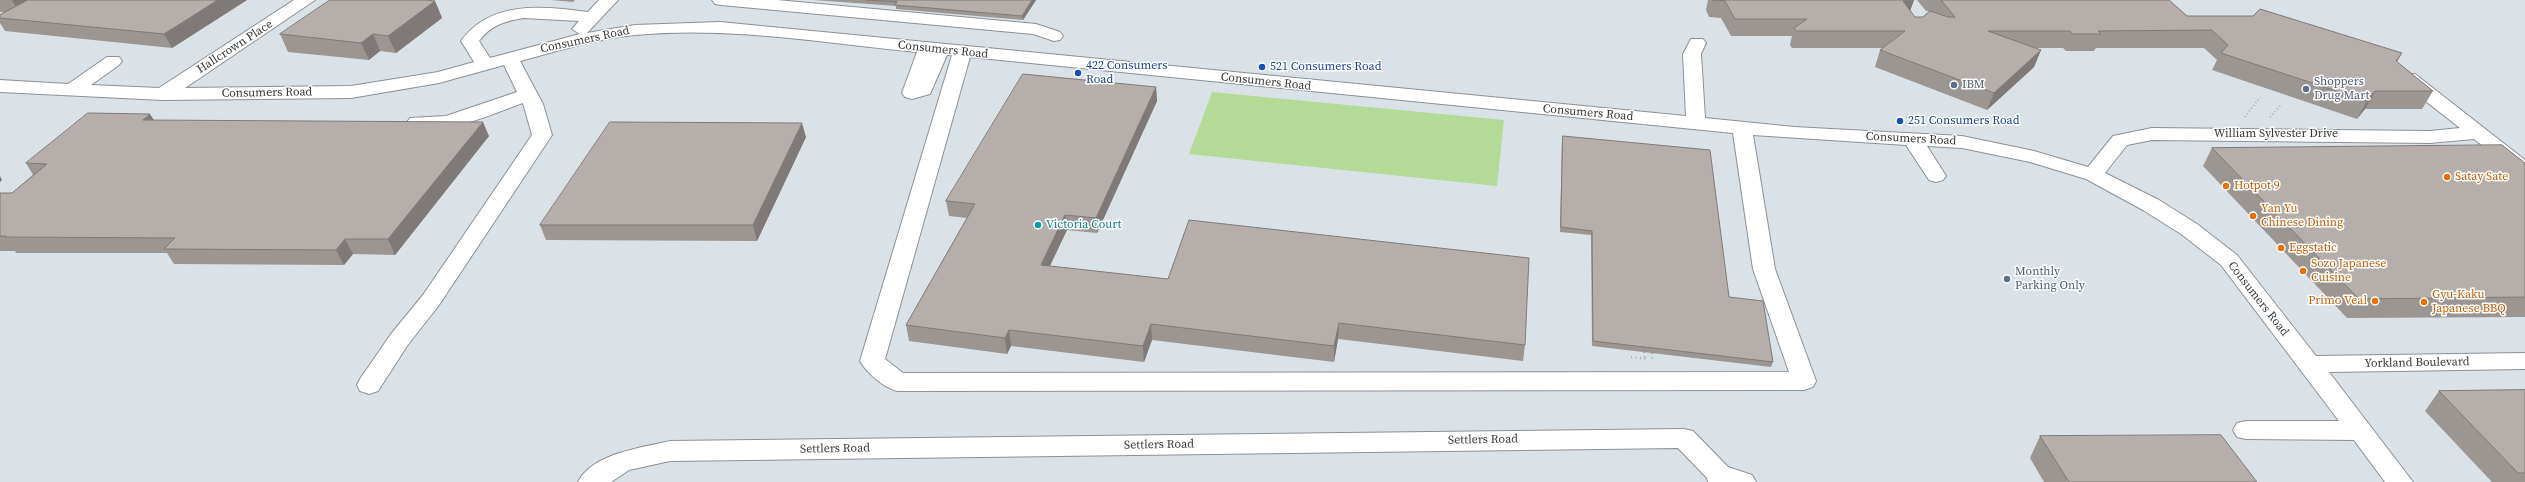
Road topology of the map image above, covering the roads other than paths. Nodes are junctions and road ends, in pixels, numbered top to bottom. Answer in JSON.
{"nodes":[{"id":1,"x":306,"y":0,"type":"edge"},
{"id":2,"x":609,"y":0,"type":"edge"},
{"id":3,"x":721,"y":0,"type":"edge"},
{"id":4,"x":780,"y":5,"type":"junction"},
{"id":5,"x":915,"y":14,"type":"junction"},
{"id":6,"x":590,"y":17,"type":"junction"},
{"id":7,"x":764,"y":31,"type":"junction"},
{"id":8,"x":1054,"y":36,"type":"dead end"},
{"id":9,"x":581,"y":39,"type":"junction"},
{"id":10,"x":1697,"y":43,"type":"dead end"},
{"id":11,"x":893,"y":44,"type":"junction"},
{"id":12,"x":943,"y":50,"type":"junction"},
{"id":13,"x":509,"y":58,"type":"junction"},
{"id":14,"x":113,"y":61,"type":"dead end"},
{"id":15,"x":485,"y":64,"type":"junction"},
{"id":16,"x":2396,"y":68,"type":"edge"},
{"id":17,"x":0,"y":86,"type":"edge"},
{"id":18,"x":71,"y":90,"type":"junction"},
{"id":19,"x":163,"y":94,"type":"junction"},
{"id":20,"x":528,"y":95,"type":"junction"},
{"id":21,"x":401,"y":122,"type":"edge"},
{"id":22,"x":1696,"y":123,"type":"junction"},
{"id":23,"x":1742,"y":128,"type":"junction"},
{"id":24,"x":2477,"y":133,"type":"junction"},
{"id":25,"x":2361,"y":134,"type":"junction"},
{"id":26,"x":1912,"y":139,"type":"junction"},
{"id":27,"x":2386,"y":156,"type":"edge"},
{"id":28,"x":2525,"y":170,"type":"edge"},
{"id":29,"x":2093,"y":175,"type":"junction"},
{"id":30,"x":1936,"y":176,"type":"dead end"},
{"id":31,"x":2525,"y":361,"type":"edge"},
{"id":32,"x":2309,"y":364,"type":"junction"},
{"id":33,"x":369,"y":385,"type":"dead end"},
{"id":34,"x":2246,"y":430,"type":"dead end"},
{"id":35,"x":2361,"y":432,"type":"junction"},
{"id":36,"x":1724,"y":480,"type":"edge"},
{"id":37,"x":591,"y":482,"type":"edge"},
{"id":38,"x":2400,"y":482,"type":"edge"}],
"edges":[{"from":1,"to":19,"type":"street","name":"Hallcrown Place"},
{"from":2,"to":6,"type":"street"},
{"from":3,"to":4,"type":"street"},
{"from":4,"to":5,"type":"street"},
{"from":4,"to":7,"type":"street"},
{"from":5,"to":8,"type":"street"},
{"from":5,"to":11,"type":"street"},
{"from":6,"to":9,"type":"street"},
{"from":6,"to":15,"type":"street"},
{"from":7,"to":9,"type":"street","name":"Consumers Road"},
{"from":7,"to":11,"type":"street","name":"Consumers Road"},
{"from":9,"to":13,"type":"street","name":"Consumers Road"},
{"from":10,"to":22,"type":"street"},
{"from":11,"to":12,"type":"street","name":"Consumers Road"},
{"from":12,"to":22,"type":"street","name":"Consumers Road"},
{"from":12,"to":23,"type":"street"},
{"from":13,"to":15,"type":"street","name":"Consumers Road"},
{"from":13,"to":20,"type":"street"},
{"from":14,"to":18,"type":"street"},
{"from":15,"to":19,"type":"street","name":"Consumers Road"},
{"from":16,"to":24,"type":"street"},
{"from":17,"to":18,"type":"street","name":"Consumers Road"},
{"from":18,"to":19,"type":"street","name":"Consumers Road"},
{"from":20,"to":21,"type":"street"},
{"from":20,"to":33,"type":"street"},
{"from":22,"to":23,"type":"street","name":"Consumers Road"},
{"from":23,"to":26,"type":"street","name":"Consumers Road"},
{"from":24,"to":25,"type":"street","name":"William Sylvester Drive"},
{"from":24,"to":28,"type":"street"},
{"from":25,"to":27,"type":"street"},
{"from":25,"to":29,"type":"street","name":"William Sylvester Drive"},
{"from":26,"to":29,"type":"street","name":"Consumers Road"},
{"from":26,"to":30,"type":"street"},
{"from":29,"to":32,"type":"street","name":"Consumers Road"},
{"from":31,"to":32,"type":"street","name":"Yorkland Boulevard"},
{"from":32,"to":35,"type":"street","name":"Consumers Road"},
{"from":34,"to":35,"type":"street"},
{"from":35,"to":38,"type":"street","name":"Consumers Road"},
{"from":36,"to":37,"type":"street","name":"Settlers Road"}]}
